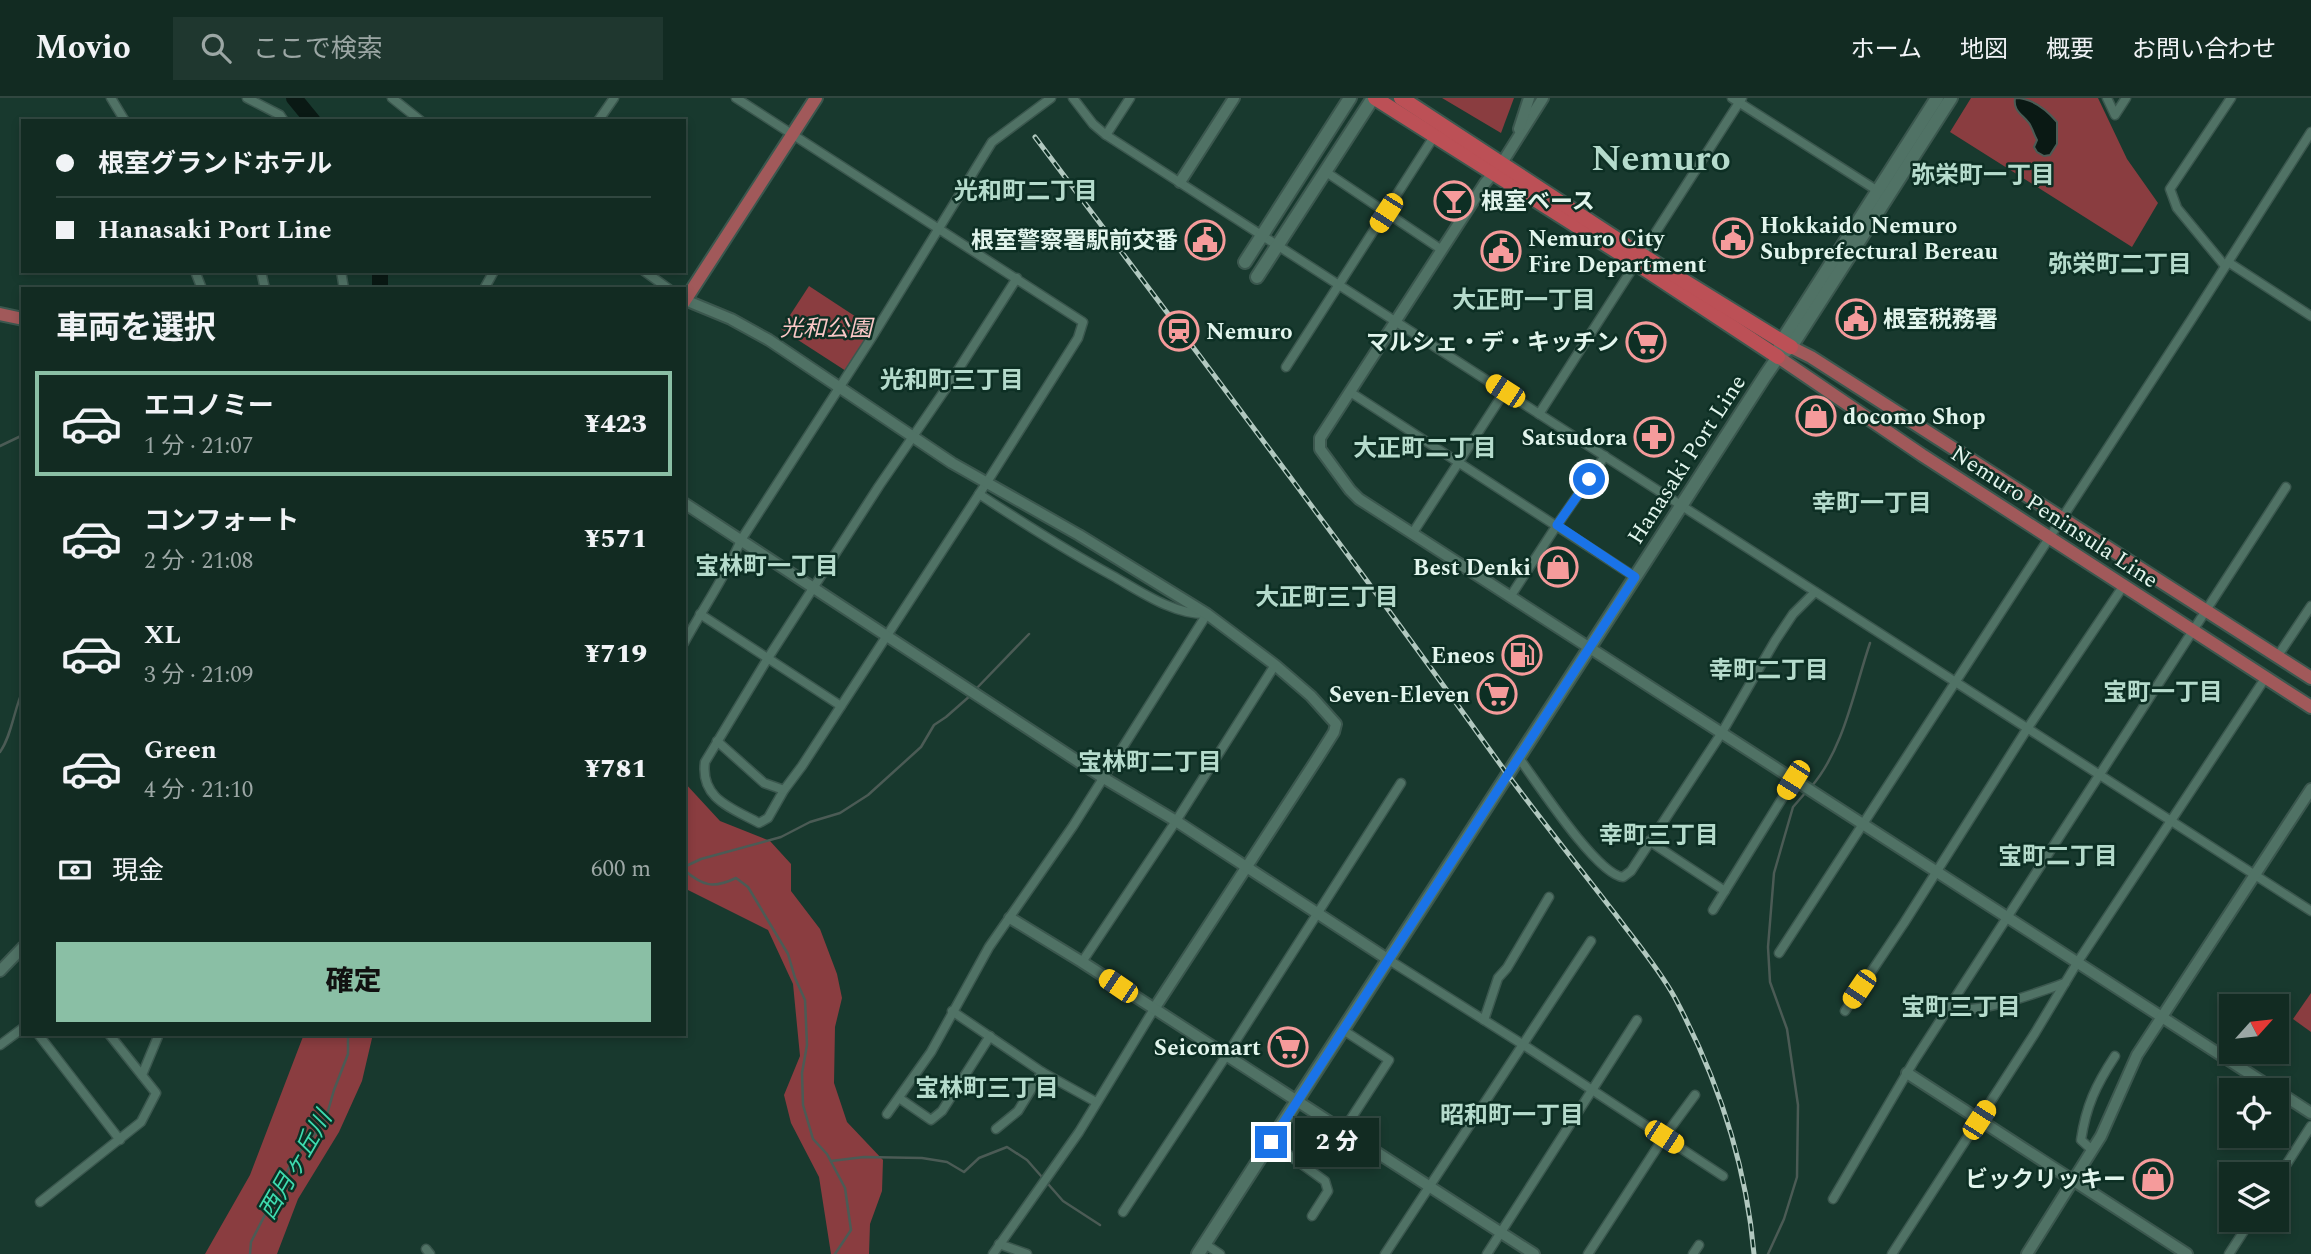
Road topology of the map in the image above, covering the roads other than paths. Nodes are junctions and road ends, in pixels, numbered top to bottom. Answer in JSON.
{"nodes":[{"id":1,"x":111,"y":98,"type":"edge"},
{"id":2,"x":247,"y":98,"type":"edge"},
{"id":3,"x":392,"y":98,"type":"edge"},
{"id":4,"x":614,"y":98,"type":"edge"},
{"id":5,"x":736,"y":98,"type":"edge"},
{"id":6,"x":816,"y":98,"type":"edge"},
{"id":7,"x":1051,"y":98,"type":"edge"},
{"id":8,"x":1073,"y":98,"type":"edge"},
{"id":9,"x":1130,"y":98,"type":"edge"},
{"id":10,"x":1234,"y":98,"type":"edge"},
{"id":11,"x":1350,"y":98,"type":"edge"},
{"id":12,"x":1374,"y":98,"type":"edge"},
{"id":13,"x":1401,"y":98,"type":"edge"},
{"id":14,"x":1529,"y":98,"type":"edge"},
{"id":15,"x":1543,"y":98,"type":"edge"},
{"id":16,"x":1937,"y":98,"type":"edge"},
{"id":17,"x":1951,"y":98,"type":"edge"},
{"id":18,"x":2107,"y":98,"type":"edge"},
{"id":19,"x":2126,"y":98,"type":"edge"},
{"id":20,"x":2231,"y":98,"type":"edge"},
{"id":21,"x":1738,"y":99,"type":"edge"},
{"id":22,"x":124,"y":119,"type":"edge"},
{"id":23,"x":283,"y":119,"type":"edge"},
{"id":24,"x":418,"y":119,"type":"edge"},
{"id":25,"x":599,"y":119,"type":"edge"},
{"id":26,"x":2311,"y":132,"type":"edge"},
{"id":27,"x":792,"y":135,"type":"junction"},
{"id":28,"x":1107,"y":135,"type":"junction"},
{"id":29,"x":1435,"y":135,"type":"junction"},
{"id":30,"x":1513,"y":145,"type":"junction"},
{"id":31,"x":1498,"y":168,"type":"junction"},
{"id":32,"x":1325,"y":172,"type":"junction"},
{"id":33,"x":1180,"y":182,"type":"junction"},
{"id":34,"x":1882,"y":194,"type":"junction"},
{"id":35,"x":1386,"y":213,"type":"junction"},
{"id":36,"x":940,"y":230,"type":"junction"},
{"id":37,"x":1262,"y":236,"type":"junction"},
{"id":38,"x":1277,"y":245,"type":"junction"},
{"id":39,"x":1442,"y":250,"type":"junction"},
{"id":40,"x":1638,"y":259,"type":"junction"},
{"id":41,"x":1245,"y":262,"type":"dead end"},
{"id":42,"x":2227,"y":264,"type":"junction"},
{"id":43,"x":647,"y":273,"type":"edge"},
{"id":44,"x":1257,"y":276,"type":"dead end"},
{"id":45,"x":1017,"y":278,"type":"junction"},
{"id":46,"x":1339,"y":285,"type":"junction"},
{"id":47,"x":666,"y":287,"type":"edge"},
{"id":48,"x":686,"y":299,"type":"edge"},
{"id":49,"x":686,"y":301,"type":"edge"},
{"id":50,"x":0,"y":314,"type":"edge"},
{"id":51,"x":2311,"y":316,"type":"edge"},
{"id":52,"x":21,"y":319,"type":"edge"},
{"id":53,"x":1396,"y":321,"type":"junction"},
{"id":54,"x":1786,"y":344,"type":"junction"},
{"id":55,"x":1778,"y":357,"type":"junction"},
{"id":56,"x":1286,"y":367,"type":"dead end"},
{"id":57,"x":839,"y":386,"type":"junction"},
{"id":58,"x":1505,"y":391,"type":"junction"},
{"id":59,"x":1350,"y":392,"type":"junction"},
{"id":60,"x":1539,"y":414,"type":"junction"},
{"id":61,"x":912,"y":436,"type":"junction"},
{"id":62,"x":1605,"y":456,"type":"junction"},
{"id":63,"x":1459,"y":462,"type":"junction"},
{"id":64,"x":987,"y":482,"type":"junction"},
{"id":65,"x":2286,"y":487,"type":"dead end"},
{"id":66,"x":979,"y":494,"type":"junction"},
{"id":67,"x":686,"y":504,"type":"edge"},
{"id":68,"x":1681,"y":506,"type":"junction"},
{"id":69,"x":2062,"y":519,"type":"junction"},
{"id":70,"x":1557,"y":525,"type":"junction"},
{"id":71,"x":1412,"y":534,"type":"junction"},
{"id":72,"x":2050,"y":537,"type":"junction"},
{"id":73,"x":741,"y":540,"type":"junction"},
{"id":74,"x":1635,"y":577,"type":"junction"},
{"id":75,"x":2124,"y":585,"type":"junction"},
{"id":76,"x":814,"y":588,"type":"junction"},
{"id":77,"x":1815,"y":592,"type":"junction"},
{"id":78,"x":1510,"y":597,"type":"junction"},
{"id":79,"x":2311,"y":606,"type":"edge"},
{"id":80,"x":2204,"y":610,"type":"junction"},
{"id":81,"x":700,"y":614,"type":"junction"},
{"id":82,"x":1207,"y":614,"type":"junction"},
{"id":83,"x":2193,"y":629,"type":"junction"},
{"id":84,"x":887,"y":636,"type":"junction"},
{"id":85,"x":686,"y":639,"type":"edge"},
{"id":86,"x":1590,"y":648,"type":"junction"},
{"id":87,"x":2277,"y":657,"type":"junction"},
{"id":88,"x":768,"y":658,"type":"junction"},
{"id":89,"x":1275,"y":666,"type":"junction"},
{"id":90,"x":2266,"y":677,"type":"junction"},
{"id":91,"x":2311,"y":678,"type":"edge"},
{"id":92,"x":1955,"y":682,"type":"junction"},
{"id":93,"x":841,"y":706,"type":"junction"},
{"id":94,"x":2311,"y":707,"type":"edge"},
{"id":95,"x":2027,"y":729,"type":"junction"},
{"id":96,"x":1721,"y":734,"type":"junction"},
{"id":97,"x":717,"y":741,"type":"junction"},
{"id":98,"x":1519,"y":758,"type":"junction"},
{"id":99,"x":2098,"y":775,"type":"junction"},
{"id":100,"x":1102,"y":777,"type":"junction"},
{"id":101,"x":1793,"y":780,"type":"junction"},
{"id":102,"x":1401,"y":783,"type":"dead end"},
{"id":103,"x":2311,"y":789,"type":"edge"},
{"id":104,"x":784,"y":790,"type":"junction"},
{"id":105,"x":1176,"y":821,"type":"junction"},
{"id":106,"x":2169,"y":821,"type":"junction"},
{"id":107,"x":1863,"y":824,"type":"junction"},
{"id":108,"x":1649,"y":841,"type":"junction"},
{"id":109,"x":1248,"y":867,"type":"junction"},
{"id":110,"x":1936,"y":872,"type":"junction"},
{"id":111,"x":2253,"y":876,"type":"junction"},
{"id":112,"x":1725,"y":891,"type":"junction"},
{"id":113,"x":1549,"y":897,"type":"dead end"},
{"id":114,"x":1713,"y":909,"type":"dead end"},
{"id":115,"x":2311,"y":911,"type":"edge"},
{"id":116,"x":1317,"y":913,"type":"junction"},
{"id":117,"x":2006,"y":917,"type":"junction"},
{"id":118,"x":1010,"y":918,"type":"junction"},
{"id":119,"x":1591,"y":941,"type":"dead end"},
{"id":120,"x":21,"y":949,"type":"edge"},
{"id":121,"x":1779,"y":953,"type":"dead end"},
{"id":122,"x":1389,"y":960,"type":"junction"},
{"id":123,"x":1082,"y":962,"type":"junction"},
{"id":124,"x":2077,"y":963,"type":"junction"},
{"id":125,"x":0,"y":971,"type":"edge"},
{"id":126,"x":2065,"y":983,"type":"junction"},
{"id":127,"x":1154,"y":1009,"type":"junction"},
{"id":128,"x":1947,"y":1010,"type":"junction"},
{"id":129,"x":952,"y":1011,"type":"junction"},
{"id":130,"x":1845,"y":1011,"type":"dead end"},
{"id":131,"x":2162,"y":1018,"type":"junction"},
{"id":132,"x":1484,"y":1020,"type":"junction"},
{"id":133,"x":1637,"y":1020,"type":"dead end"},
{"id":134,"x":21,"y":1029,"type":"edge"},
{"id":135,"x":1343,"y":1030,"type":"junction"},
{"id":136,"x":40,"y":1036,"type":"edge"},
{"id":137,"x":111,"y":1036,"type":"edge"},
{"id":138,"x":158,"y":1036,"type":"edge"},
{"id":139,"x":990,"y":1036,"type":"junction"},
{"id":140,"x":1521,"y":1044,"type":"junction"},
{"id":141,"x":0,"y":1045,"type":"edge"},
{"id":142,"x":1226,"y":1056,"type":"junction"},
{"id":143,"x":2115,"y":1056,"type":"dead end"},
{"id":144,"x":1042,"y":1072,"type":"junction"},
{"id":145,"x":1907,"y":1073,"type":"junction"},
{"id":146,"x":142,"y":1075,"type":"junction"},
{"id":147,"x":2256,"y":1078,"type":"edge"},
{"id":148,"x":1592,"y":1090,"type":"junction"},
{"id":149,"x":1695,"y":1095,"type":"dead end"},
{"id":150,"x":899,"y":1098,"type":"junction"},
{"id":151,"x":2289,"y":1099,"type":"edge"},
{"id":152,"x":1297,"y":1101,"type":"junction"},
{"id":153,"x":1096,"y":1102,"type":"junction"},
{"id":154,"x":2311,"y":1113,"type":"edge"},
{"id":155,"x":887,"y":1114,"type":"dead end"},
{"id":156,"x":1979,"y":1120,"type":"junction"},
{"id":157,"x":2311,"y":1126,"type":"edge"},
{"id":158,"x":996,"y":1129,"type":"dead end"},
{"id":159,"x":1343,"y":1131,"type":"junction"},
{"id":160,"x":1664,"y":1137,"type":"junction"},
{"id":161,"x":120,"y":1140,"type":"junction"},
{"id":162,"x":1271,"y":1142,"type":"junction"},
{"id":163,"x":2092,"y":1150,"type":"junction"},
{"id":164,"x":2288,"y":1162,"type":"edge"},
{"id":165,"x":1723,"y":1176,"type":"dead end"},
{"id":166,"x":2073,"y":1180,"type":"junction"},
{"id":167,"x":1429,"y":1187,"type":"junction"},
{"id":168,"x":1833,"y":1199,"type":"dead end"},
{"id":169,"x":40,"y":1202,"type":"dead end"},
{"id":170,"x":1123,"y":1212,"type":"dead end"},
{"id":171,"x":1312,"y":1216,"type":"dead end"},
{"id":172,"x":2243,"y":1232,"type":"edge"},
{"id":173,"x":1501,"y":1233,"type":"junction"},
{"id":174,"x":999,"y":1244,"type":"junction"},
{"id":175,"x":1699,"y":1245,"type":"dead end"},
{"id":176,"x":1201,"y":1249,"type":"edge"},
{"id":177,"x":993,"y":1254,"type":"edge"},
{"id":178,"x":1027,"y":1254,"type":"edge"},
{"id":179,"x":1220,"y":1254,"type":"edge"},
{"id":180,"x":1385,"y":1254,"type":"edge"},
{"id":181,"x":1487,"y":1254,"type":"edge"},
{"id":182,"x":1534,"y":1254,"type":"edge"},
{"id":183,"x":1588,"y":1254,"type":"edge"},
{"id":184,"x":1693,"y":1254,"type":"edge"},
{"id":185,"x":1892,"y":1254,"type":"edge"},
{"id":186,"x":2027,"y":1254,"type":"edge"},
{"id":187,"x":2187,"y":1254,"type":"edge"},
{"id":188,"x":2229,"y":1254,"type":"edge"}],
"edges":[{"from":1,"to":22,"type":"street"},
{"from":2,"to":23,"type":"street"},
{"from":3,"to":24,"type":"street"},
{"from":4,"to":25,"type":"street"},
{"from":5,"to":27,"type":"street"},
{"from":6,"to":27,"type":"main road"},
{"from":7,"to":36,"type":"street"},
{"from":8,"to":28,"type":"street"},
{"from":9,"to":28,"type":"street"},
{"from":10,"to":33,"type":"street"},
{"from":11,"to":37,"type":"main road"},
{"from":12,"to":29,"type":"highway"},
{"from":12,"to":32,"type":"main road"},
{"from":13,"to":31,"type":"highway"},
{"from":14,"to":30,"type":"street"},
{"from":15,"to":30,"type":"street"},
{"from":16,"to":34,"type":"main road"},
{"from":17,"to":34,"type":"main road"},
{"from":18,"to":19,"type":"street"},
{"from":20,"to":42,"type":"street"},
{"from":21,"to":34,"type":"street"},
{"from":21,"to":40,"type":"street"},
{"from":26,"to":42,"type":"street"},
{"from":27,"to":36,"type":"street"},
{"from":27,"to":48,"type":"main road"},
{"from":28,"to":33,"type":"street"},
{"from":29,"to":31,"type":"highway"},
{"from":29,"to":35,"type":"street"},
{"from":30,"to":31,"type":"street"},
{"from":31,"to":39,"type":"street"},
{"from":31,"to":40,"type":"highway"},
{"from":32,"to":35,"type":"street"},
{"from":32,"to":38,"type":"main road"},
{"from":33,"to":37,"type":"street"},
{"from":34,"to":54,"type":"main road"},
{"from":35,"to":39,"type":"street"},
{"from":35,"to":46,"type":"street"},
{"from":36,"to":45,"type":"street"},
{"from":36,"to":57,"type":"street"},
{"from":37,"to":38,"type":"street"},
{"from":37,"to":41,"type":"main road"},
{"from":38,"to":44,"type":"main road"},
{"from":38,"to":46,"type":"street"},
{"from":39,"to":53,"type":"street"},
{"from":40,"to":54,"type":"highway"},
{"from":40,"to":55,"type":"highway"},
{"from":40,"to":60,"type":"street"},
{"from":42,"to":51,"type":"street"},
{"from":42,"to":69,"type":"street"},
{"from":43,"to":47,"type":"street"},
{"from":45,"to":61,"type":"street"},
{"from":45,"to":64,"type":"street"},
{"from":46,"to":53,"type":"street"},
{"from":46,"to":56,"type":"street"},
{"from":49,"to":57,"type":"street"},
{"from":50,"to":52,"type":"main road"},
{"from":53,"to":58,"type":"street"},
{"from":53,"to":59,"type":"street"},
{"from":54,"to":55,"type":"main road","name":"Hanasaki Port Line"},
{"from":54,"to":69,"type":"main road","name":"Nemuro Peninsula Line"},
{"from":55,"to":68,"type":"main road","name":"Hanasaki Port Line"},
{"from":55,"to":72,"type":"main road","name":"Nemuro Peninsula Line"},
{"from":57,"to":61,"type":"street"},
{"from":57,"to":73,"type":"street"},
{"from":58,"to":60,"type":"street"},
{"from":58,"to":63,"type":"street"},
{"from":59,"to":63,"type":"street"},
{"from":59,"to":71,"type":"street"},
{"from":60,"to":62,"type":"street"},
{"from":61,"to":64,"type":"street"},
{"from":61,"to":76,"type":"street"},
{"from":62,"to":68,"type":"street"},
{"from":62,"to":70,"type":"street"},
{"from":63,"to":70,"type":"street"},
{"from":63,"to":71,"type":"street"},
{"from":64,"to":66,"type":"street"},
{"from":64,"to":82,"type":"street"},
{"from":65,"to":80,"type":"street"},
{"from":66,"to":82,"type":"street"},
{"from":66,"to":84,"type":"street"},
{"from":67,"to":73,"type":"street"},
{"from":68,"to":74,"type":"main road","name":"Hanasaki Port Line"},
{"from":68,"to":77,"type":"street"},
{"from":69,"to":72,"type":"street"},
{"from":69,"to":80,"type":"main road","name":"Nemuro Peninsula Line"},
{"from":70,"to":74,"type":"street"},
{"from":70,"to":78,"type":"street"},
{"from":71,"to":78,"type":"street"},
{"from":72,"to":75,"type":"main road","name":"Nemuro Peninsula Line"},
{"from":72,"to":92,"type":"street"},
{"from":73,"to":76,"type":"street"},
{"from":73,"to":81,"type":"street"},
{"from":74,"to":86,"type":"main road","name":"Hanasaki Port Line"},
{"from":75,"to":83,"type":"main road","name":"Nemuro Peninsula Line"},
{"from":75,"to":95,"type":"street"},
{"from":76,"to":84,"type":"street"},
{"from":76,"to":88,"type":"street"},
{"from":77,"to":92,"type":"street"},
{"from":77,"to":96,"type":"street"},
{"from":78,"to":86,"type":"street"},
{"from":79,"to":87,"type":"street"},
{"from":80,"to":83,"type":"street"},
{"from":80,"to":87,"type":"main road","name":"Nemuro Peninsula Line"},
{"from":81,"to":85,"type":"street"},
{"from":81,"to":88,"type":"street"},
{"from":82,"to":89,"type":"street"},
{"from":82,"to":100,"type":"street"},
{"from":83,"to":90,"type":"main road","name":"Nemuro Peninsula Line"},
{"from":83,"to":99,"type":"street"},
{"from":84,"to":93,"type":"street"},
{"from":84,"to":100,"type":"street"},
{"from":86,"to":96,"type":"street"},
{"from":86,"to":98,"type":"main road","name":"Hanasaki Port Line"},
{"from":87,"to":91,"type":"main road","name":"Nemuro Peninsula Line"},
{"from":88,"to":93,"type":"street"},
{"from":88,"to":97,"type":"street"},
{"from":89,"to":105,"type":"street"},
{"from":89,"to":109,"type":"street"},
{"from":90,"to":94,"type":"main road","name":"Nemuro Peninsula Line"},
{"from":90,"to":106,"type":"street"},
{"from":92,"to":95,"type":"street"},
{"from":92,"to":107,"type":"street"},
{"from":93,"to":104,"type":"street"},
{"from":95,"to":99,"type":"street"},
{"from":95,"to":110,"type":"street"},
{"from":96,"to":101,"type":"street"},
{"from":96,"to":108,"type":"street"},
{"from":97,"to":104,"type":"street"},
{"from":97,"to":104,"type":"street"},
{"from":98,"to":108,"type":"street"},
{"from":98,"to":122,"type":"main road","name":"Hanasaki Port Line"},
{"from":99,"to":106,"type":"street"},
{"from":99,"to":117,"type":"street"},
{"from":100,"to":105,"type":"street"},
{"from":100,"to":118,"type":"street"},
{"from":101,"to":107,"type":"street"},
{"from":101,"to":112,"type":"street"},
{"from":102,"to":116,"type":"street"},
{"from":103,"to":111,"type":"street"},
{"from":105,"to":109,"type":"street"},
{"from":105,"to":123,"type":"street"},
{"from":106,"to":111,"type":"street"},
{"from":106,"to":124,"type":"street"},
{"from":107,"to":110,"type":"street"},
{"from":107,"to":121,"type":"street"},
{"from":108,"to":112,"type":"street"},
{"from":109,"to":116,"type":"street"},
{"from":109,"to":127,"type":"street"},
{"from":110,"to":117,"type":"street"},
{"from":110,"to":130,"type":"street"},
{"from":111,"to":115,"type":"street"},
{"from":111,"to":131,"type":"street"},
{"from":112,"to":114,"type":"street"},
{"from":113,"to":132,"type":"street"},
{"from":116,"to":122,"type":"street"},
{"from":116,"to":142,"type":"street"},
{"from":117,"to":124,"type":"street"},
{"from":117,"to":128,"type":"street"},
{"from":118,"to":123,"type":"street"},
{"from":118,"to":129,"type":"street"},
{"from":119,"to":140,"type":"street"},
{"from":120,"to":125,"type":"street"},
{"from":122,"to":132,"type":"street"},
{"from":122,"to":135,"type":"main road","name":"Hanasaki Port Line"},
{"from":123,"to":127,"type":"street"},
{"from":124,"to":126,"type":"street"},
{"from":124,"to":131,"type":"street"},
{"from":126,"to":128,"type":"street"},
{"from":126,"to":156,"type":"street"},
{"from":127,"to":142,"type":"street"},
{"from":127,"to":153,"type":"street"},
{"from":128,"to":145,"type":"street"},
{"from":129,"to":139,"type":"street"},
{"from":129,"to":150,"type":"street"},
{"from":131,"to":147,"type":"street"},
{"from":131,"to":163,"type":"street"},
{"from":132,"to":140,"type":"street"},
{"from":133,"to":148,"type":"street"},
{"from":134,"to":141,"type":"street"},
{"from":135,"to":152,"type":"main road","name":"Hanasaki Port Line"},
{"from":135,"to":159,"type":"street"},
{"from":136,"to":161,"type":"street"},
{"from":137,"to":146,"type":"street"},
{"from":138,"to":146,"type":"street"},
{"from":139,"to":144,"type":"street"},
{"from":139,"to":150,"type":"street"},
{"from":140,"to":148,"type":"street"},
{"from":140,"to":167,"type":"street"},
{"from":142,"to":152,"type":"street"},
{"from":142,"to":170,"type":"street"},
{"from":143,"to":163,"type":"street"},
{"from":144,"to":153,"type":"street"},
{"from":144,"to":158,"type":"street"},
{"from":145,"to":156,"type":"street"},
{"from":145,"to":168,"type":"street"},
{"from":146,"to":161,"type":"street"},
{"from":148,"to":160,"type":"street"},
{"from":148,"to":173,"type":"street"},
{"from":149,"to":160,"type":"street"},
{"from":150,"to":155,"type":"street"},
{"from":151,"to":154,"type":"street"},
{"from":152,"to":159,"type":"street"},
{"from":152,"to":162,"type":"main road","name":"Hanasaki Port Line"},
{"from":153,"to":174,"type":"street"},
{"from":156,"to":166,"type":"street"},
{"from":156,"to":185,"type":"street"},
{"from":157,"to":164,"type":"street"},
{"from":159,"to":167,"type":"street"},
{"from":160,"to":165,"type":"street"},
{"from":160,"to":183,"type":"street"},
{"from":161,"to":169,"type":"street"},
{"from":162,"to":171,"type":"street"},
{"from":162,"to":176,"type":"main road","name":"Hanasaki Port Line"},
{"from":163,"to":166,"type":"street"},
{"from":166,"to":186,"type":"street"},
{"from":166,"to":187,"type":"street"},
{"from":167,"to":173,"type":"street"},
{"from":167,"to":180,"type":"street"},
{"from":172,"to":188,"type":"street"},
{"from":173,"to":181,"type":"street"},
{"from":173,"to":182,"type":"street"},
{"from":174,"to":177,"type":"street"},
{"from":174,"to":178,"type":"street"},
{"from":175,"to":184,"type":"street"},
{"from":176,"to":179,"type":"street"}]}
